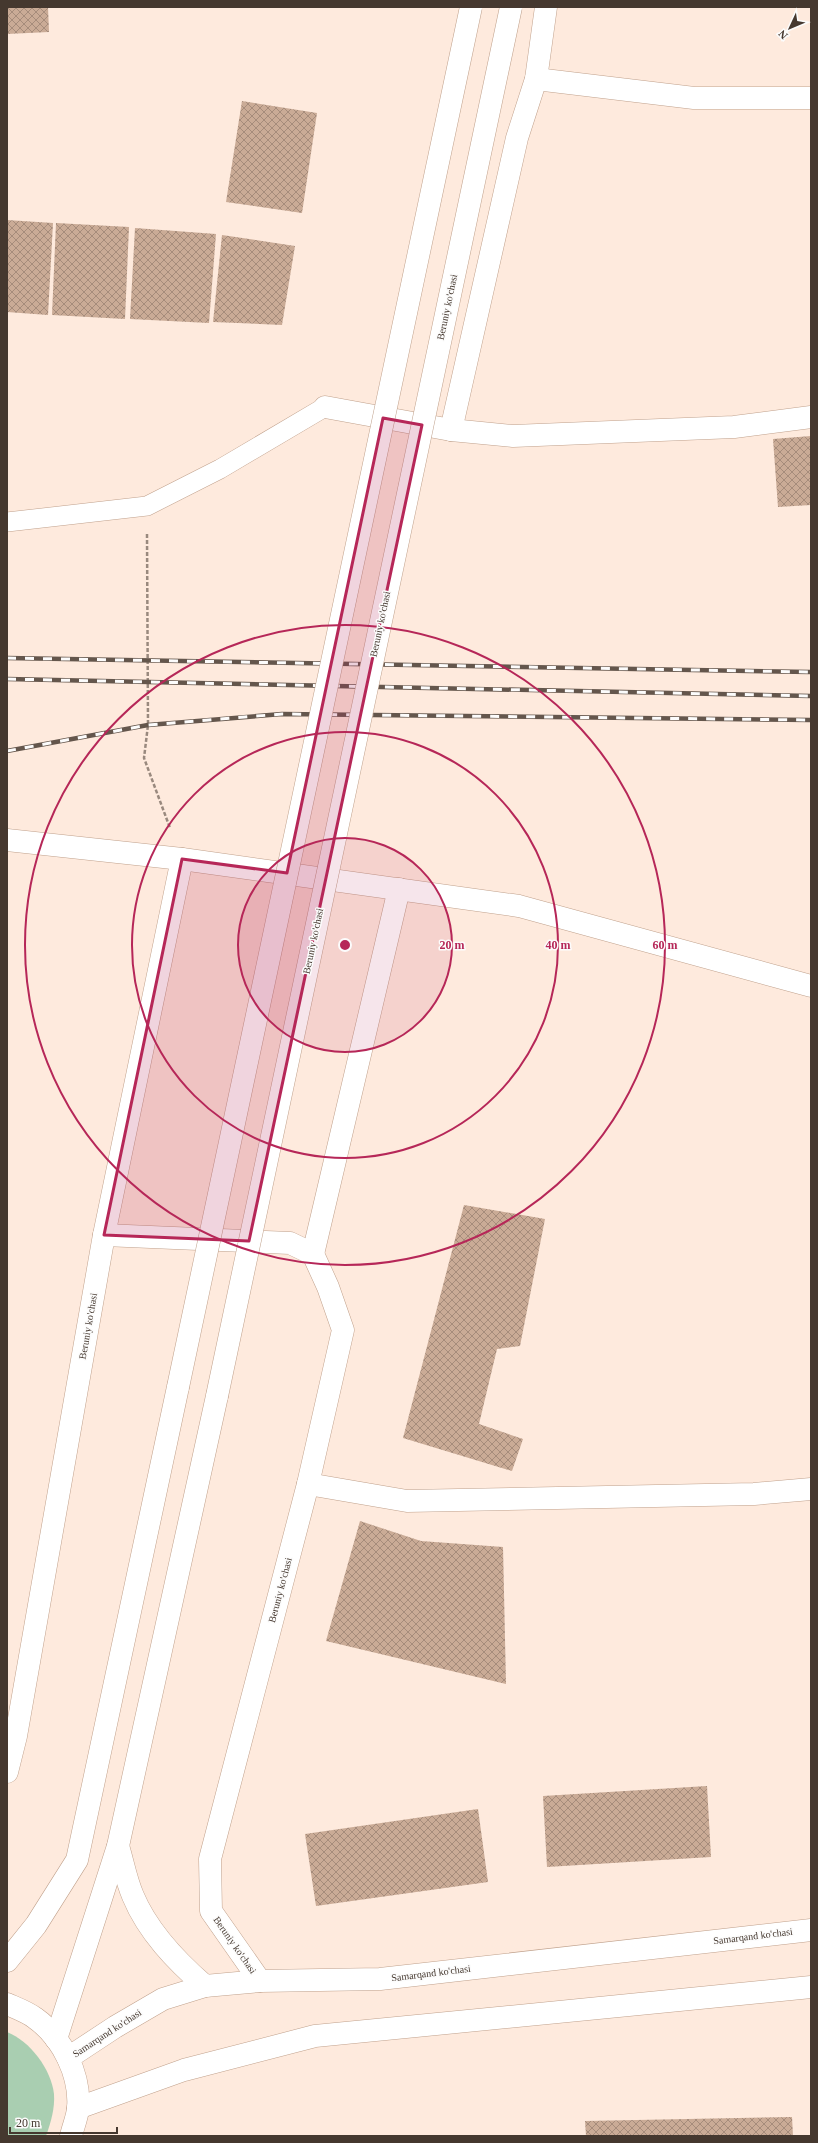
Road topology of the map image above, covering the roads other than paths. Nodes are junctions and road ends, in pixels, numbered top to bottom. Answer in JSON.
{"nodes":[{"id":1,"x":471,"y":7,"type":"edge"},
{"id":2,"x":512,"y":7,"type":"edge"},
{"id":3,"x":546,"y":7,"type":"edge"},
{"id":4,"x":536,"y":79,"type":"junction"},
{"id":5,"x":811,"y":98,"type":"edge"},
{"id":6,"x":325,"y":407,"type":"joint"},
{"id":7,"x":811,"y":416,"type":"edge"},
{"id":8,"x":451,"y":430,"type":"junction"},
{"id":9,"x":7,"y":522,"type":"edge"},
{"id":10,"x":7,"y":840,"type":"edge"},
{"id":11,"x":182,"y":859,"type":"junction"},
{"id":12,"x":399,"y":889,"type":"junction"},
{"id":13,"x":811,"y":986,"type":"edge"},
{"id":14,"x":104,"y":1235,"type":"junction"},
{"id":15,"x":313,"y":1254,"type":"junction"},
{"id":16,"x":308,"y":1484,"type":"junction"},
{"id":17,"x":811,"y":1489,"type":"edge"},
{"id":18,"x":7,"y":1772,"type":"edge"},
{"id":19,"x":118,"y":1846,"type":"junction"},
{"id":20,"x":811,"y":1930,"type":"edge"},
{"id":21,"x":7,"y":1961,"type":"edge"},
{"id":22,"x":260,"y":1980,"type":"junction"},
{"id":23,"x":205,"y":1986,"type":"junction"},
{"id":24,"x":811,"y":1987,"type":"edge"},
{"id":25,"x":7,"y":2004,"type":"edge"},
{"id":26,"x":56,"y":2039,"type":"junction"},
{"id":27,"x":68,"y":2058,"type":"junction"},
{"id":28,"x":78,"y":2108,"type":"junction"},
{"id":29,"x":71,"y":2136,"type":"edge"}],
"edges":[{"from":1,"to":21,"type":"main road","bridge":true},
{"from":2,"to":19,"type":"main road","name":"Beruniy ko'chasi","bridge":true},
{"from":3,"to":4,"type":"main road"},
{"from":4,"to":5,"type":"main road"},
{"from":4,"to":8,"type":"main road"},
{"from":6,"to":8,"type":"main road"},
{"from":6,"to":9,"type":"lane"},
{"from":7,"to":8,"type":"main road"},
{"from":10,"to":11,"type":"main road"},
{"from":11,"to":12,"type":"main road"},
{"from":11,"to":14,"type":"main road","name":"Beruniy ko'chasi"},
{"from":12,"to":13,"type":"main road"},
{"from":12,"to":15,"type":"main road"},
{"from":14,"to":15,"type":"main road"},
{"from":14,"to":18,"type":"main road","name":"Beruniy ko'chasi"},
{"from":15,"to":16,"type":"main road","name":"Beruniy ko'chasi"},
{"from":16,"to":17,"type":"main road"},
{"from":16,"to":22,"type":"main road","name":"Beruniy ko'chasi"},
{"from":19,"to":23,"type":"main road"},
{"from":19,"to":26,"type":"main road","name":"Beruniy ko'chasi"},
{"from":20,"to":22,"type":"main road","name":"Samarqand ko'chasi"},
{"from":22,"to":23,"type":"main road","name":"Samarqand ko'chasi"},
{"from":23,"to":27,"type":"main road","name":"Samarqand ko'chasi"},
{"from":24,"to":28,"type":"main road"},
{"from":25,"to":26,"type":"main road"},
{"from":26,"to":27,"type":"main road"},
{"from":27,"to":28,"type":"main road"},
{"from":28,"to":29,"type":"main road"}]}
